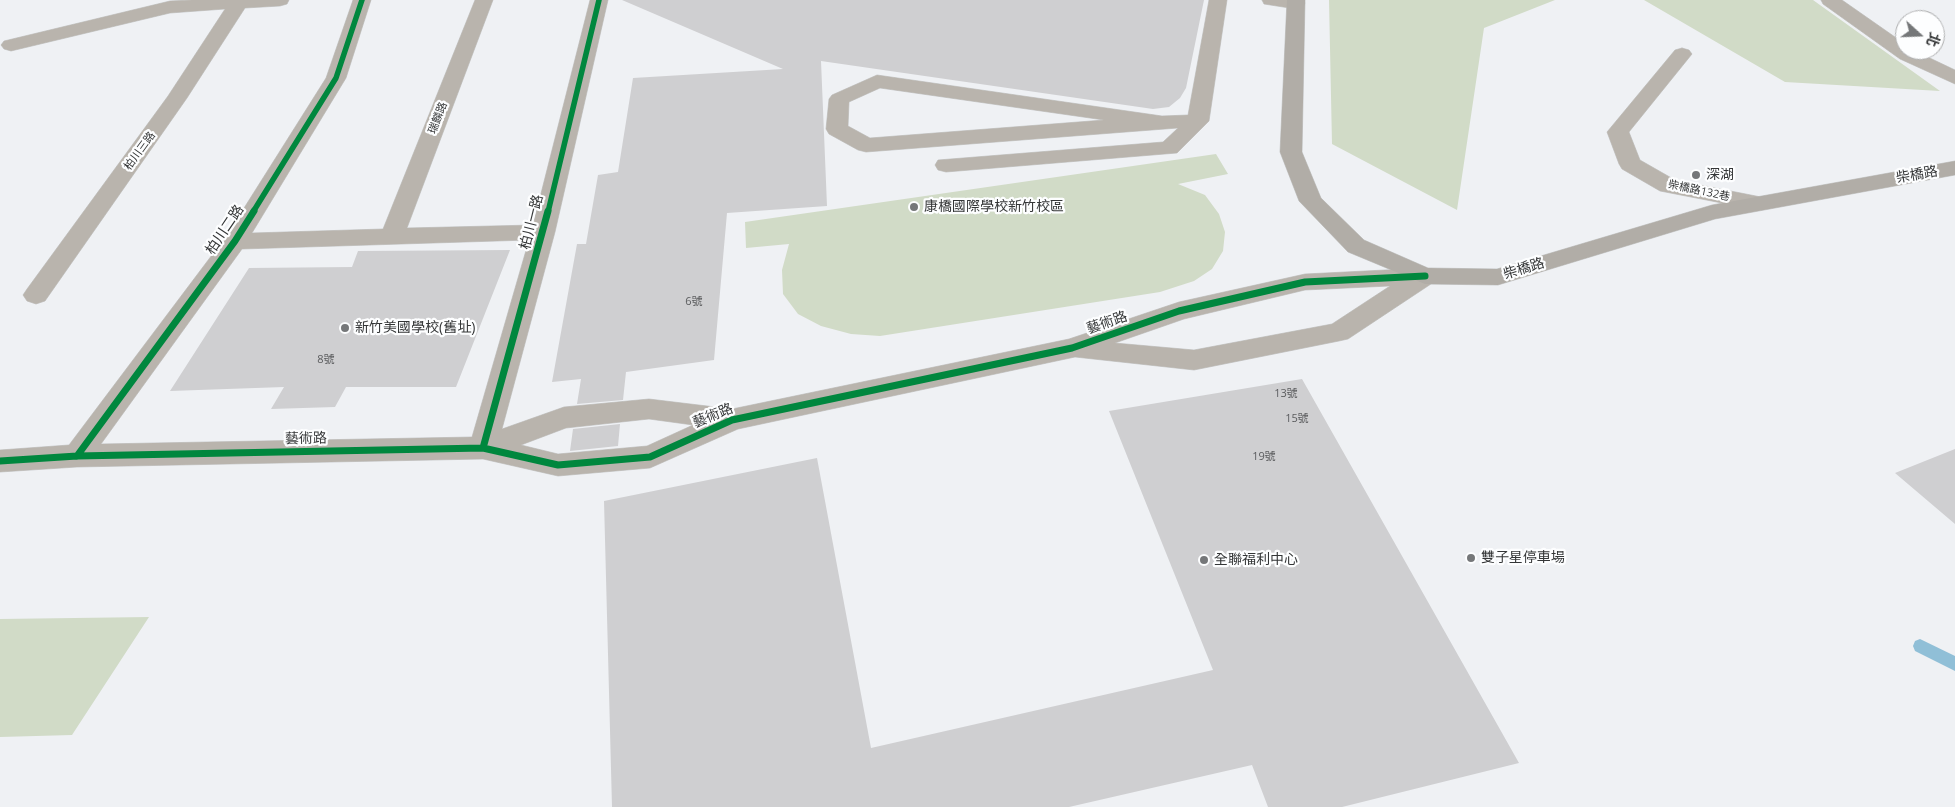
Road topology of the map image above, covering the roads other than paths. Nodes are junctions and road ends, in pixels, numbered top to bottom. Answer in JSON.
{"nodes":[{"id":1,"x":280,"y":0,"type":"edge"},
{"id":2,"x":362,"y":0,"type":"edge"},
{"id":3,"x":484,"y":0,"type":"edge"},
{"id":4,"x":599,"y":0,"type":"edge"},
{"id":5,"x":1218,"y":0,"type":"edge"},
{"id":6,"x":1271,"y":0,"type":"edge"},
{"id":7,"x":1830,"y":0,"type":"edge"},
{"id":8,"x":239,"y":2,"type":"junction"},
{"id":9,"x":1296,"y":2,"type":"edge"},
{"id":10,"x":4,"y":46,"type":"edge"},
{"id":11,"x":1682,"y":54,"type":"dead end"},
{"id":12,"x":1955,"y":78,"type":"edge"},
{"id":13,"x":1198,"y":121,"type":"junction"},
{"id":14,"x":1162,"y":122,"type":"junction"},
{"id":15,"x":946,"y":165,"type":"dead end"},
{"id":16,"x":1955,"y":168,"type":"edge"},
{"id":17,"x":1758,"y":203,"type":"junction"},
{"id":18,"x":543,"y":232,"type":"junction"},
{"id":19,"x":392,"y":236,"type":"junction"},
{"id":20,"x":234,"y":241,"type":"junction"},
{"id":21,"x":1425,"y":276,"type":"junction"},
{"id":22,"x":36,"y":295,"type":"dead end"},
{"id":23,"x":1072,"y":348,"type":"junction"},
{"id":24,"x":732,"y":420,"type":"junction"},
{"id":25,"x":483,"y":448,"type":"junction"},
{"id":26,"x":77,"y":456,"type":"junction"},
{"id":27,"x":0,"y":461,"type":"edge"}],
"edges":[{"from":1,"to":8,"type":"street"},
{"from":2,"to":20,"type":"street","name":"柏川二路"},
{"from":3,"to":19,"type":"street","name":"瑞麟路"},
{"from":4,"to":18,"type":"street","name":"柏川一路"},
{"from":5,"to":13,"type":"street"},
{"from":6,"to":9,"type":"street"},
{"from":7,"to":12,"type":"street"},
{"from":8,"to":10,"type":"street"},
{"from":8,"to":22,"type":"street","name":"柏川三路"},
{"from":9,"to":21,"type":"main road","name":"柴橋路"},
{"from":11,"to":17,"type":"street","name":"柴橋路132巷"},
{"from":13,"to":14,"type":"street"},
{"from":13,"to":15,"type":"street"},
{"from":14,"to":14,"type":"street"},
{"from":16,"to":17,"type":"main road","name":"柴橋路"},
{"from":17,"to":21,"type":"main road","name":"柴橋路"},
{"from":18,"to":19,"type":"street"},
{"from":18,"to":25,"type":"street","name":"柏川一路"},
{"from":19,"to":20,"type":"street"},
{"from":20,"to":26,"type":"street","name":"柏川二路"},
{"from":21,"to":23,"type":"street","name":"藝術路"},
{"from":21,"to":23,"type":"street","name":"藝術路"},
{"from":23,"to":24,"type":"street","name":"藝術路"},
{"from":24,"to":25,"type":"street","name":"藝術路"},
{"from":24,"to":25,"type":"street","name":"藝術路"},
{"from":25,"to":26,"type":"street","name":"藝術路"},
{"from":26,"to":27,"type":"street","name":"藝術路"}]}
